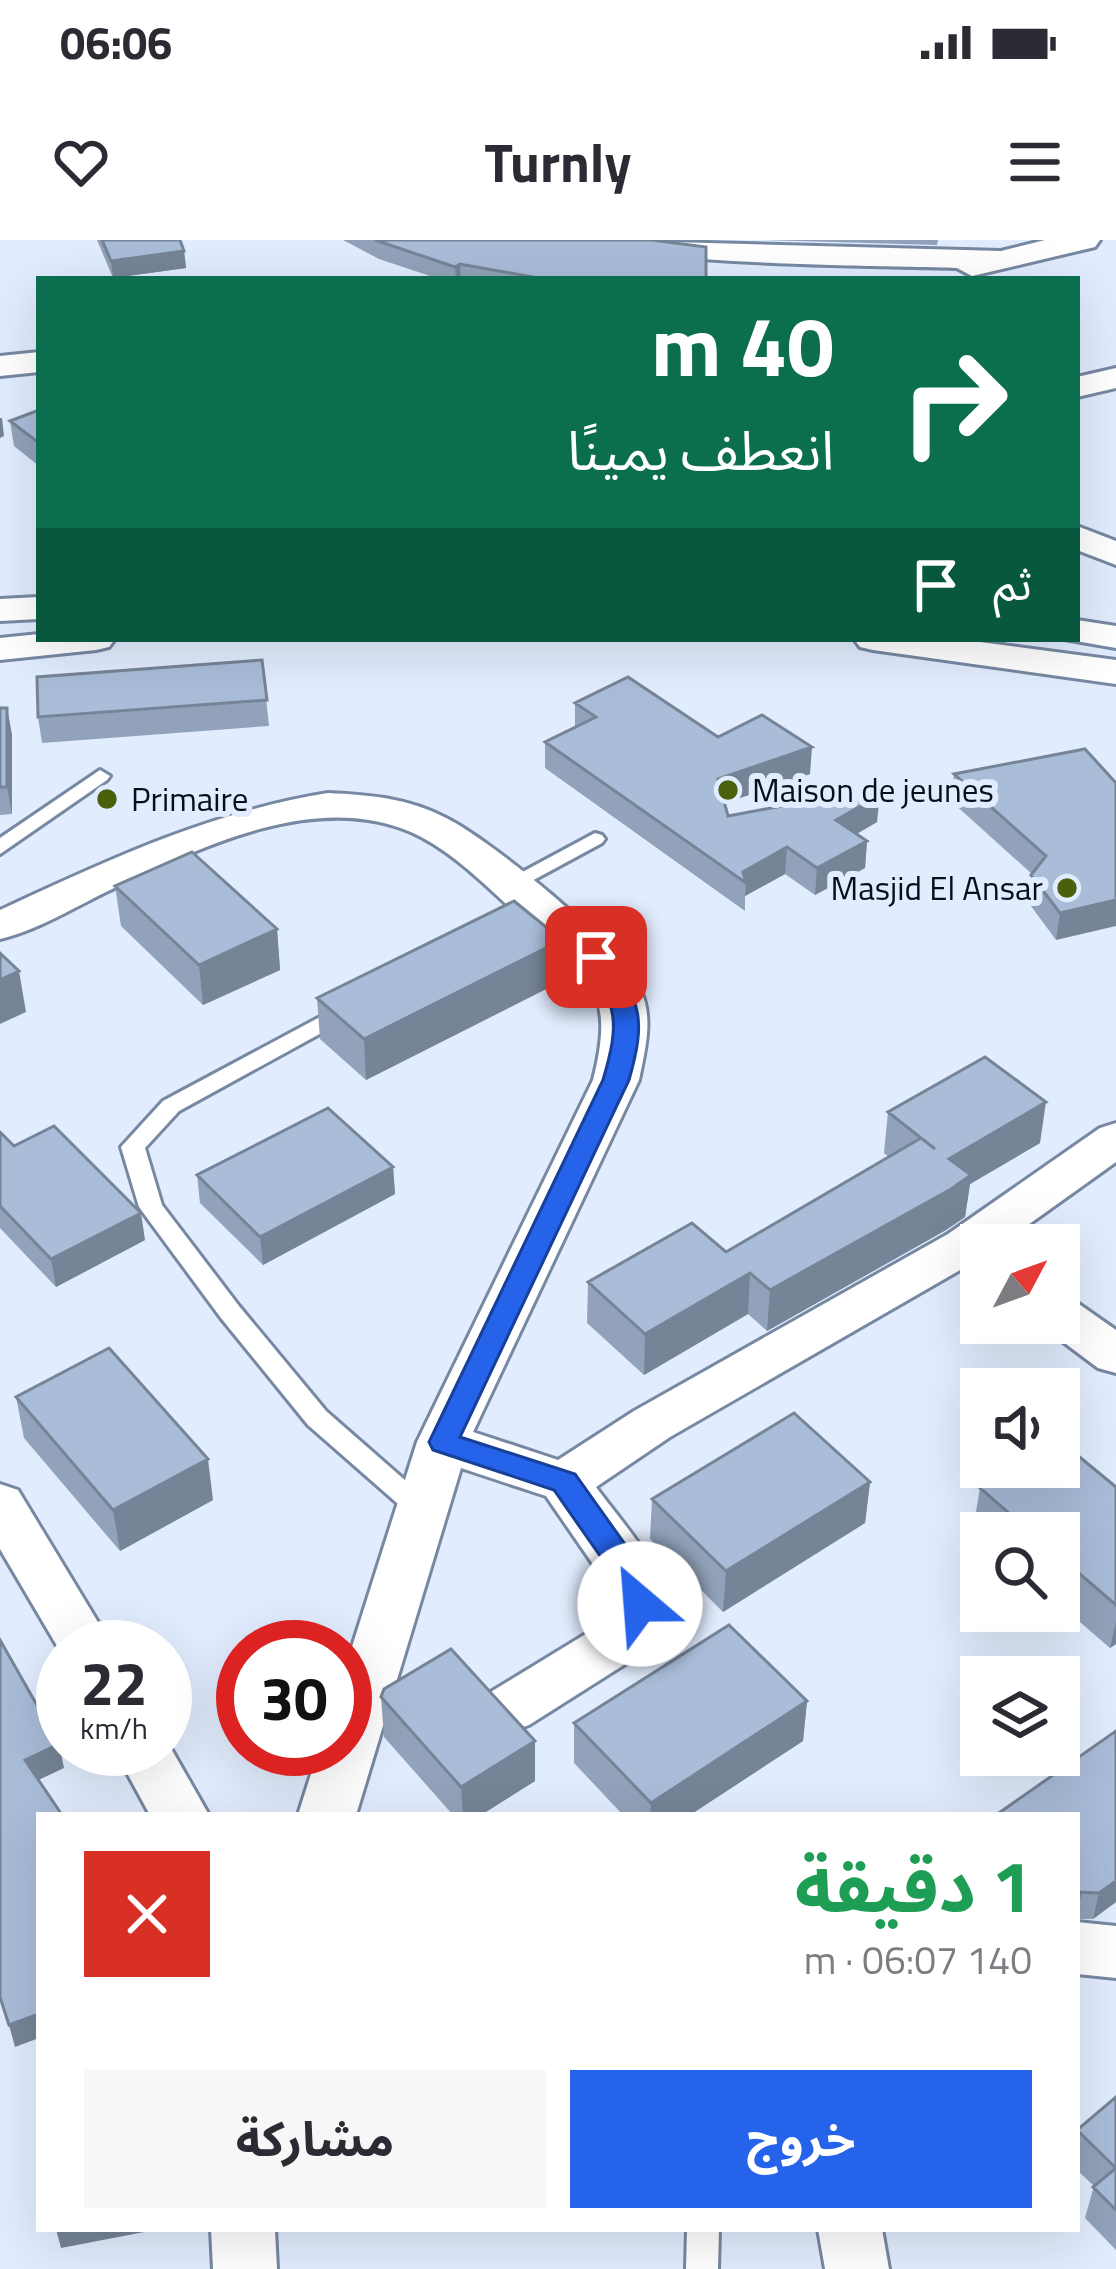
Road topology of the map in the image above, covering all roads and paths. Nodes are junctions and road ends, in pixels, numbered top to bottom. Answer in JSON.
{"nodes":[{"id":1,"x":612,"y":240,"type":"edge"},
{"id":2,"x":1084,"y":240,"type":"edge"},
{"id":3,"x":1001,"y":260,"type":"junction"},
{"id":4,"x":931,"y":276,"type":"edge"},
{"id":5,"x":36,"y":362,"type":"edge"},
{"id":6,"x":0,"y":366,"type":"edge"},
{"id":7,"x":1116,"y":378,"type":"edge"},
{"id":8,"x":1080,"y":386,"type":"edge"},
{"id":9,"x":1080,"y":538,"type":"edge"},
{"id":10,"x":1116,"y":554,"type":"edge"},
{"id":11,"x":36,"y":608,"type":"edge"},
{"id":12,"x":0,"y":610,"type":"edge"},
{"id":13,"x":1080,"y":631,"type":"edge"},
{"id":14,"x":1116,"y":637,"type":"edge"},
{"id":15,"x":67,"y":642,"type":"edge"},
{"id":16,"x":897,"y":642,"type":"edge"},
{"id":17,"x":0,"y":649,"type":"edge"},
{"id":18,"x":1116,"y":672,"type":"edge"},
{"id":19,"x":100,"y":776,"type":"dead end"},
{"id":20,"x":595,"y":839,"type":"dead end"},
{"id":21,"x":0,"y":848,"type":"edge"},
{"id":22,"x":519,"y":904,"type":"junction"},
{"id":23,"x":0,"y":926,"type":"edge"},
{"id":24,"x":373,"y":995,"type":"edge"},
{"id":25,"x":1116,"y":1139,"type":"edge"},
{"id":26,"x":1008,"y":1224,"type":"edge"},
{"id":27,"x":960,"y":1259,"type":"edge"},
{"id":28,"x":1080,"y":1329,"type":"edge"},
{"id":29,"x":1116,"y":1355,"type":"edge"},
{"id":30,"x":443,"y":1442,"type":"junction"},
{"id":31,"x":564,"y":1482,"type":"junction"},
{"id":32,"x":0,"y":1504,"type":"edge"},
{"id":33,"x":422,"y":1510,"type":"junction"},
{"id":34,"x":70,"y":1620,"type":"edge"},
{"id":35,"x":509,"y":1708,"type":"edge"},
{"id":36,"x":158,"y":1776,"type":"edge"},
{"id":37,"x":178,"y":1812,"type":"edge"},
{"id":38,"x":328,"y":1812,"type":"edge"},
{"id":39,"x":1080,"y":1948,"type":"edge"},
{"id":40,"x":1116,"y":1952,"type":"edge"},
{"id":41,"x":243,"y":2232,"type":"edge"},
{"id":42,"x":703,"y":2232,"type":"edge"},
{"id":43,"x":850,"y":2232,"type":"edge"},
{"id":44,"x":245,"y":2269,"type":"edge"},
{"id":45,"x":702,"y":2269,"type":"edge"},
{"id":46,"x":856,"y":2269,"type":"edge"}],
"edges":[{"from":1,"to":3,"type":"street"},
{"from":2,"to":3,"type":"street"},
{"from":3,"to":4,"type":"street"},
{"from":5,"to":6,"type":"street"},
{"from":7,"to":8,"type":"street"},
{"from":9,"to":10,"type":"street"},
{"from":11,"to":12,"type":"street"},
{"from":13,"to":14,"type":"street"},
{"from":15,"to":17,"type":"street"},
{"from":16,"to":18,"type":"street"},
{"from":19,"to":21,"type":"lane"},
{"from":20,"to":22,"type":"lane"},
{"from":22,"to":23,"type":"street"},
{"from":22,"to":30,"type":"street"},
{"from":24,"to":33,"type":"lane"},
{"from":25,"to":26,"type":"street"},
{"from":27,"to":31,"type":"street"},
{"from":28,"to":29,"type":"street"},
{"from":30,"to":31,"type":"street"},
{"from":30,"to":33,"type":"street"},
{"from":31,"to":35,"type":"street"},
{"from":32,"to":34,"type":"street"},
{"from":33,"to":38,"type":"street"},
{"from":36,"to":37,"type":"street"},
{"from":39,"to":40,"type":"street"},
{"from":41,"to":44,"type":"street"},
{"from":42,"to":45,"type":"lane"},
{"from":43,"to":46,"type":"street"}]}
